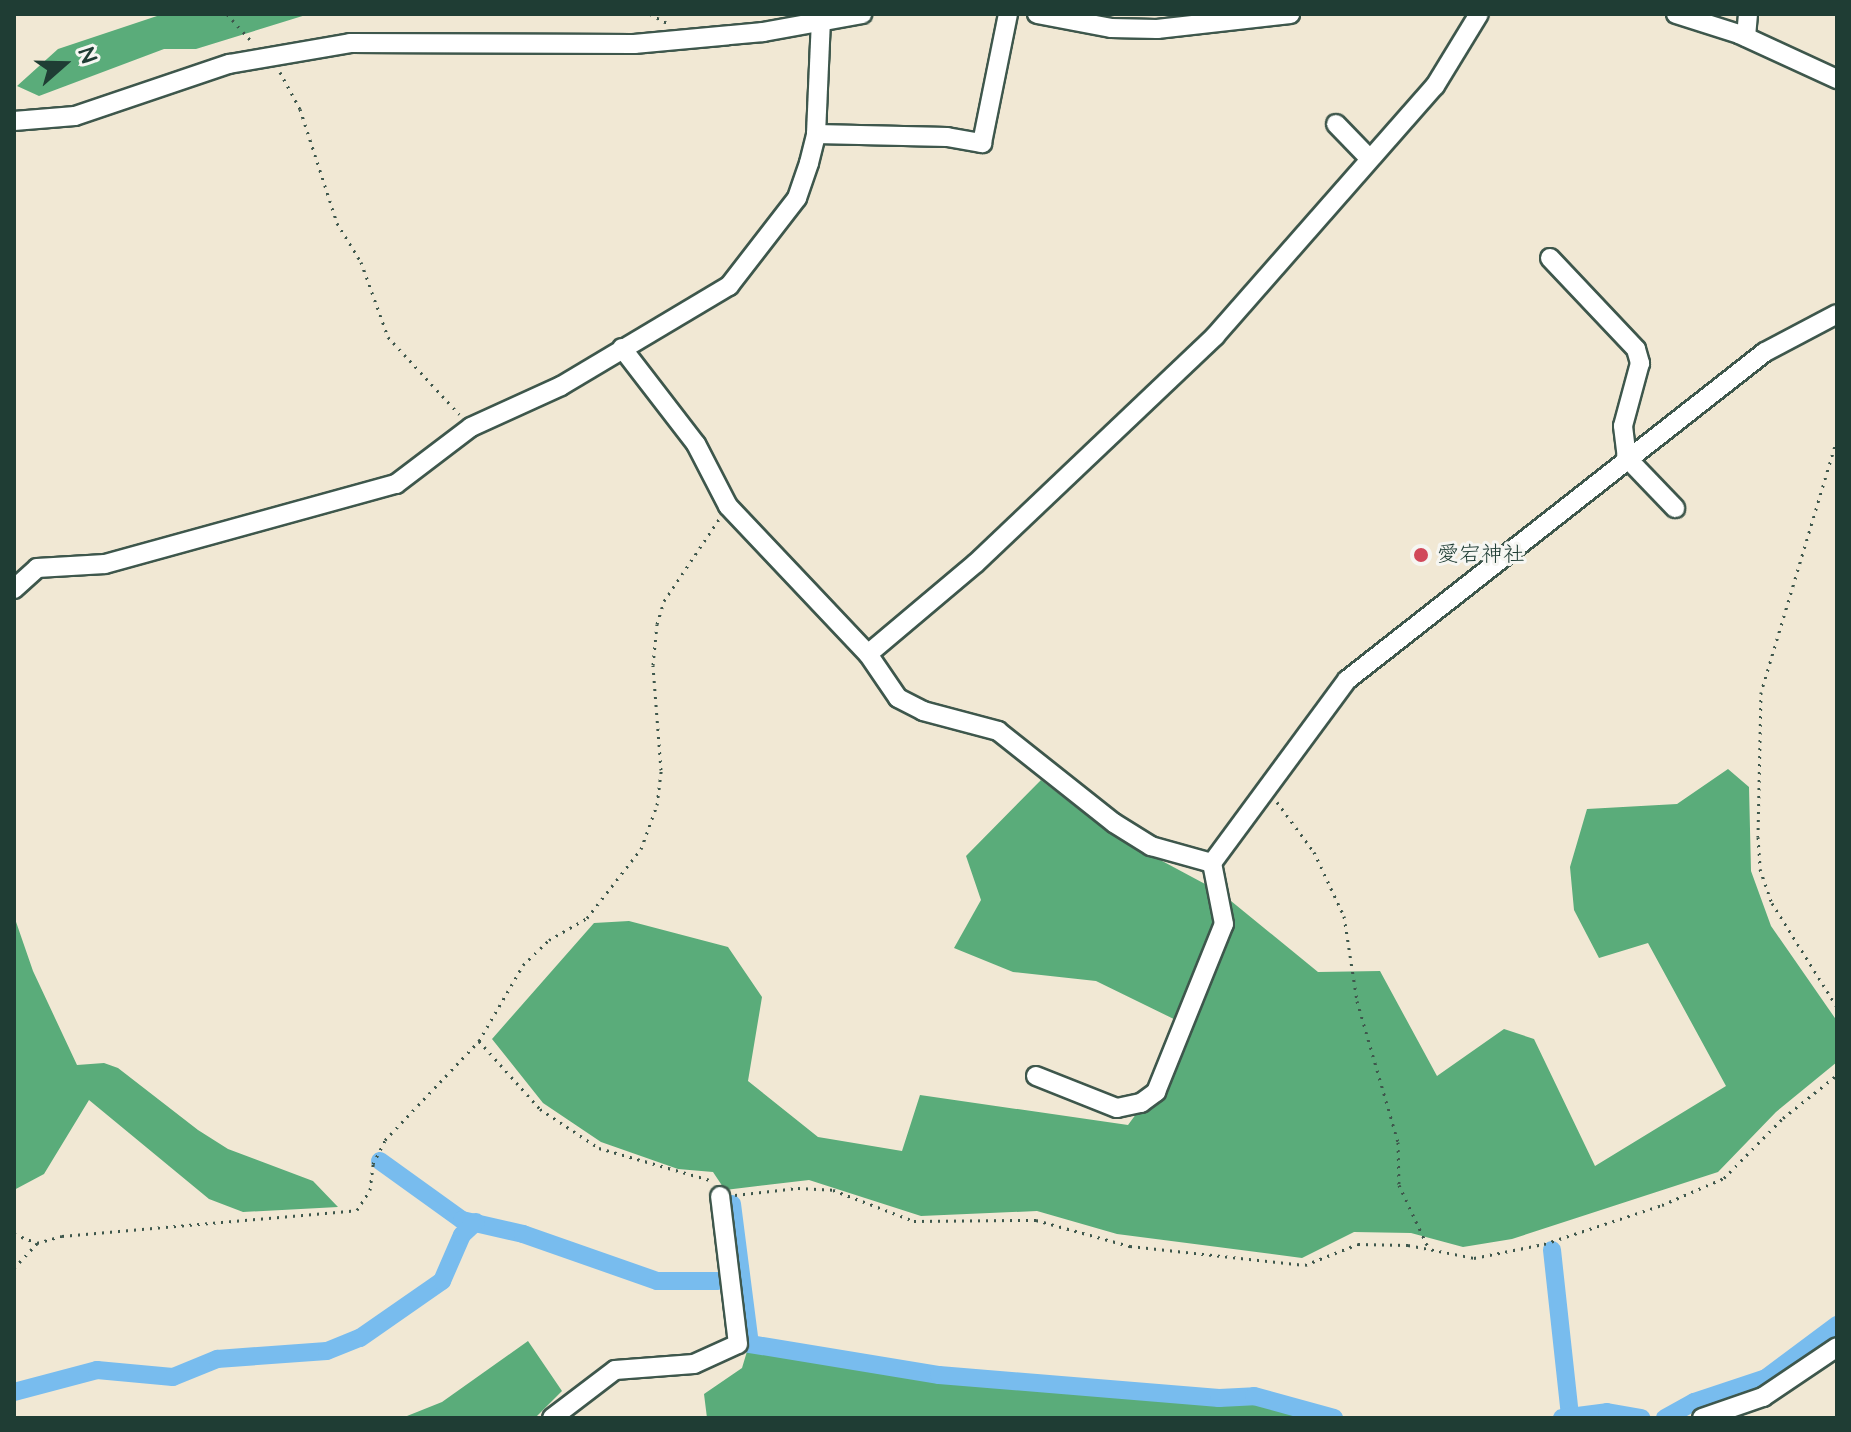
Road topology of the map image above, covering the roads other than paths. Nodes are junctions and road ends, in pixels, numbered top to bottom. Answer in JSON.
{"nodes":[{"id":1,"x":862,"y":14,"type":"edge"},
{"id":2,"x":1008,"y":14,"type":"edge"},
{"id":3,"x":1037,"y":14,"type":"edge"},
{"id":4,"x":1290,"y":14,"type":"edge"},
{"id":5,"x":1479,"y":14,"type":"edge"},
{"id":6,"x":1676,"y":14,"type":"edge"},
{"id":7,"x":1748,"y":14,"type":"edge"},
{"id":8,"x":821,"y":21,"type":"junction"},
{"id":9,"x":1746,"y":37,"type":"junction"},
{"id":10,"x":1837,"y":79,"type":"edge"},
{"id":11,"x":14,"y":121,"type":"edge"},
{"id":12,"x":1336,"y":124,"type":"dead end"},
{"id":13,"x":816,"y":134,"type":"junction"},
{"id":14,"x":1368,"y":157,"type":"junction"},
{"id":15,"x":1550,"y":258,"type":"dead end"},
{"id":16,"x":1837,"y":314,"type":"edge"},
{"id":17,"x":622,"y":348,"type":"junction"},
{"id":18,"x":1626,"y":457,"type":"junction"},
{"id":19,"x":1675,"y":508,"type":"dead end"},
{"id":20,"x":14,"y":589,"type":"edge"},
{"id":21,"x":868,"y":654,"type":"junction"},
{"id":22,"x":1212,"y":863,"type":"junction"},
{"id":23,"x":1036,"y":1076,"type":"dead end"},
{"id":24,"x":720,"y":1196,"type":"road end"},
{"id":25,"x":1837,"y":1347,"type":"edge"},
{"id":26,"x":552,"y":1418,"type":"edge"},
{"id":27,"x":1702,"y":1418,"type":"edge"}],
"edges":[{"from":1,"to":8,"type":"street"},
{"from":2,"to":13,"type":"street"},
{"from":3,"to":4,"type":"street"},
{"from":5,"to":14,"type":"street"},
{"from":6,"to":9,"type":"street"},
{"from":7,"to":9,"type":"street"},
{"from":8,"to":11,"type":"street"},
{"from":8,"to":13,"type":"street"},
{"from":9,"to":10,"type":"street"},
{"from":12,"to":14,"type":"street"},
{"from":13,"to":17,"type":"street"},
{"from":14,"to":21,"type":"street"},
{"from":15,"to":18,"type":"street"},
{"from":16,"to":18,"type":"street"},
{"from":17,"to":20,"type":"street"},
{"from":17,"to":21,"type":"street"},
{"from":18,"to":19,"type":"street"},
{"from":18,"to":22,"type":"street"},
{"from":21,"to":22,"type":"street"},
{"from":22,"to":23,"type":"street"},
{"from":24,"to":26,"type":"street"},
{"from":25,"to":27,"type":"street"}]}
